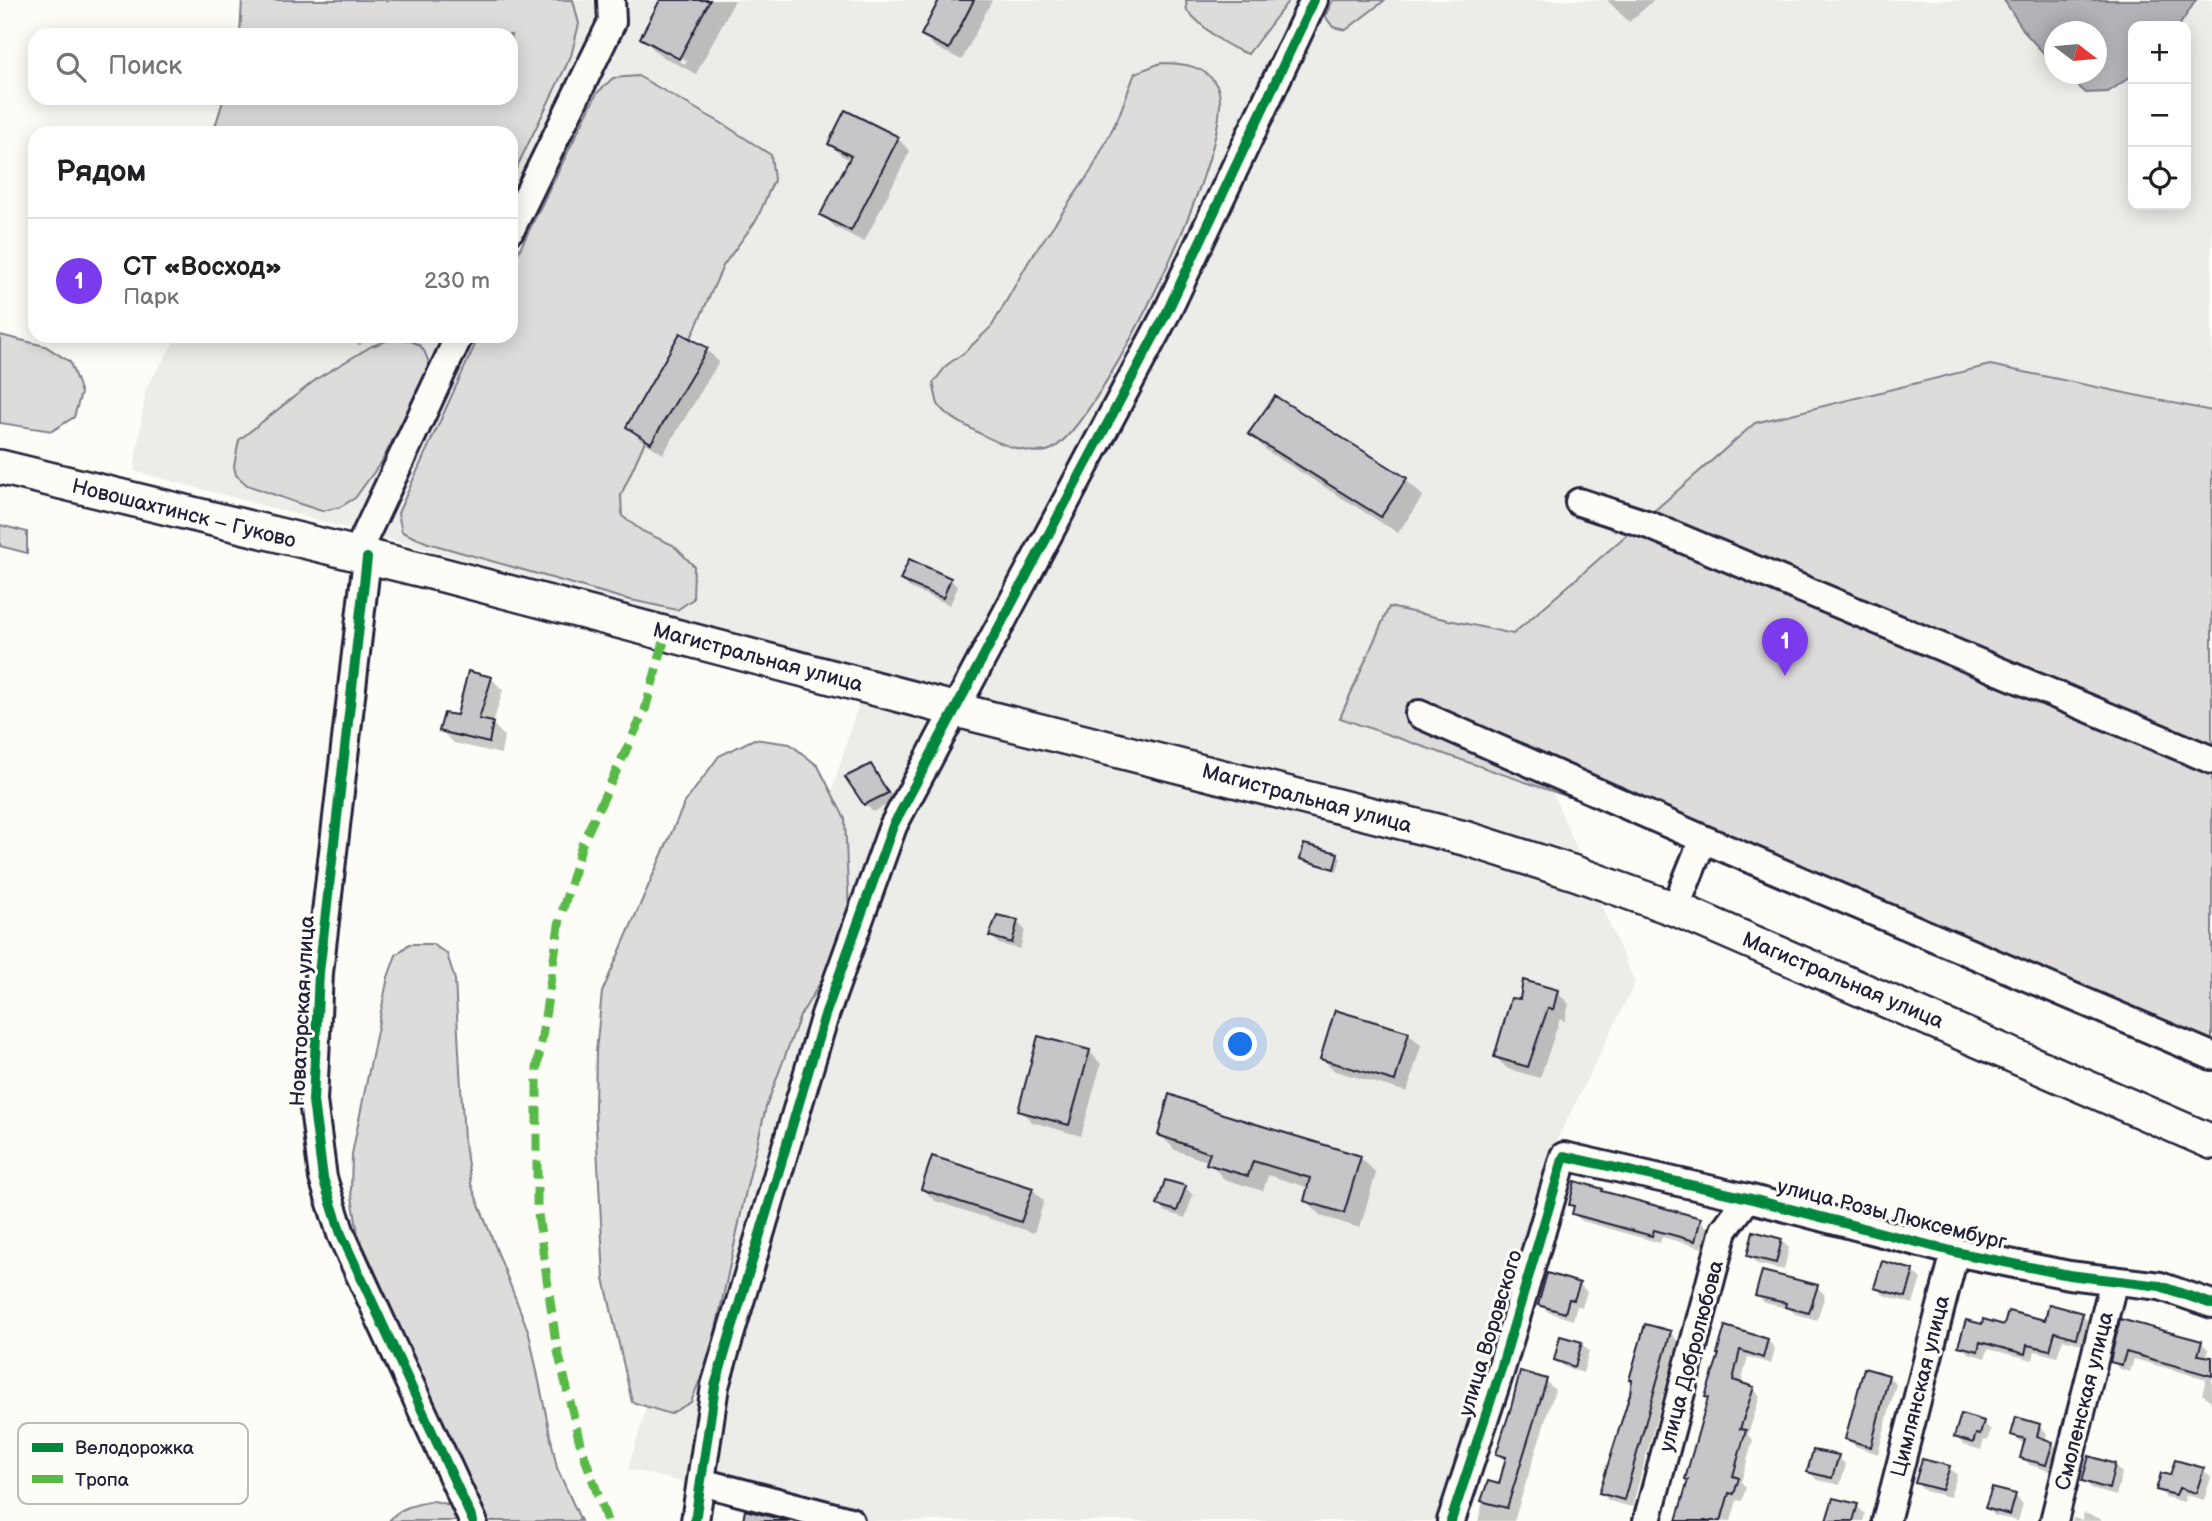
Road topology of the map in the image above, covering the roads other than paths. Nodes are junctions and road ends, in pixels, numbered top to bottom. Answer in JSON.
{"nodes":[{"id":1,"x":611,"y":0,"type":"edge"},
{"id":2,"x":1314,"y":0,"type":"edge"},
{"id":3,"x":518,"y":215,"type":"edge"},
{"id":4,"x":456,"y":343,"type":"edge"},
{"id":5,"x":0,"y":467,"type":"edge"},
{"id":6,"x":1579,"y":502,"type":"dead end"},
{"id":7,"x":361,"y":556,"type":"junction"},
{"id":8,"x":954,"y":709,"type":"junction"},
{"id":9,"x":1419,"y":714,"type":"dead end"},
{"id":10,"x":2212,"y":760,"type":"edge"},
{"id":11,"x":1703,"y":839,"type":"junction"},
{"id":12,"x":1675,"y":909,"type":"junction"},
{"id":13,"x":2212,"y":1056,"type":"edge"},
{"id":14,"x":2212,"y":1142,"type":"edge"},
{"id":15,"x":1564,"y":1156,"type":"joint"},
{"id":16,"x":1748,"y":1198,"type":"junction"},
{"id":17,"x":1955,"y":1252,"type":"junction"},
{"id":18,"x":2114,"y":1280,"type":"junction"},
{"id":19,"x":2212,"y":1304,"type":"edge"},
{"id":20,"x":701,"y":1482,"type":"junction"},
{"id":21,"x":473,"y":1521,"type":"edge"},
{"id":22,"x":695,"y":1521,"type":"edge"},
{"id":23,"x":850,"y":1521,"type":"edge"},
{"id":24,"x":1451,"y":1521,"type":"edge"},
{"id":25,"x":1647,"y":1521,"type":"edge"},
{"id":26,"x":1886,"y":1521,"type":"edge"},
{"id":27,"x":2054,"y":1521,"type":"edge"}],
"edges":[{"from":1,"to":3,"type":"street"},
{"from":2,"to":8,"type":"street"},
{"from":4,"to":7,"type":"street","name":"Новаторская улица"},
{"from":5,"to":7,"type":"main road","name":"Новошахтинск – Гуково"},
{"from":6,"to":10,"type":"street"},
{"from":7,"to":8,"type":"main road","name":"Магистральная улица"},
{"from":7,"to":21,"type":"street","name":"Новаторская улица"},
{"from":8,"to":12,"type":"main road","name":"Магистральная улица"},
{"from":8,"to":20,"type":"street"},
{"from":9,"to":11,"type":"street"},
{"from":11,"to":12,"type":"street"},
{"from":11,"to":13,"type":"street"},
{"from":12,"to":14,"type":"main road","name":"Магистральная улица"},
{"from":15,"to":16,"type":"street","name":"улица Розы Люксембург"},
{"from":15,"to":24,"type":"street","name":"улица Воровского"},
{"from":16,"to":17,"type":"street","name":"улица Розы Люксембург"},
{"from":16,"to":25,"type":"street","name":"улица Добролюбова"},
{"from":17,"to":18,"type":"street","name":"улица Розы Люксембург"},
{"from":17,"to":26,"type":"street","name":"Цимлянская улица"},
{"from":18,"to":19,"type":"street","name":"улица Розы Люксембург"},
{"from":18,"to":27,"type":"street","name":"Смоленская улица"},
{"from":20,"to":22,"type":"street"},
{"from":20,"to":23,"type":"street"}]}
